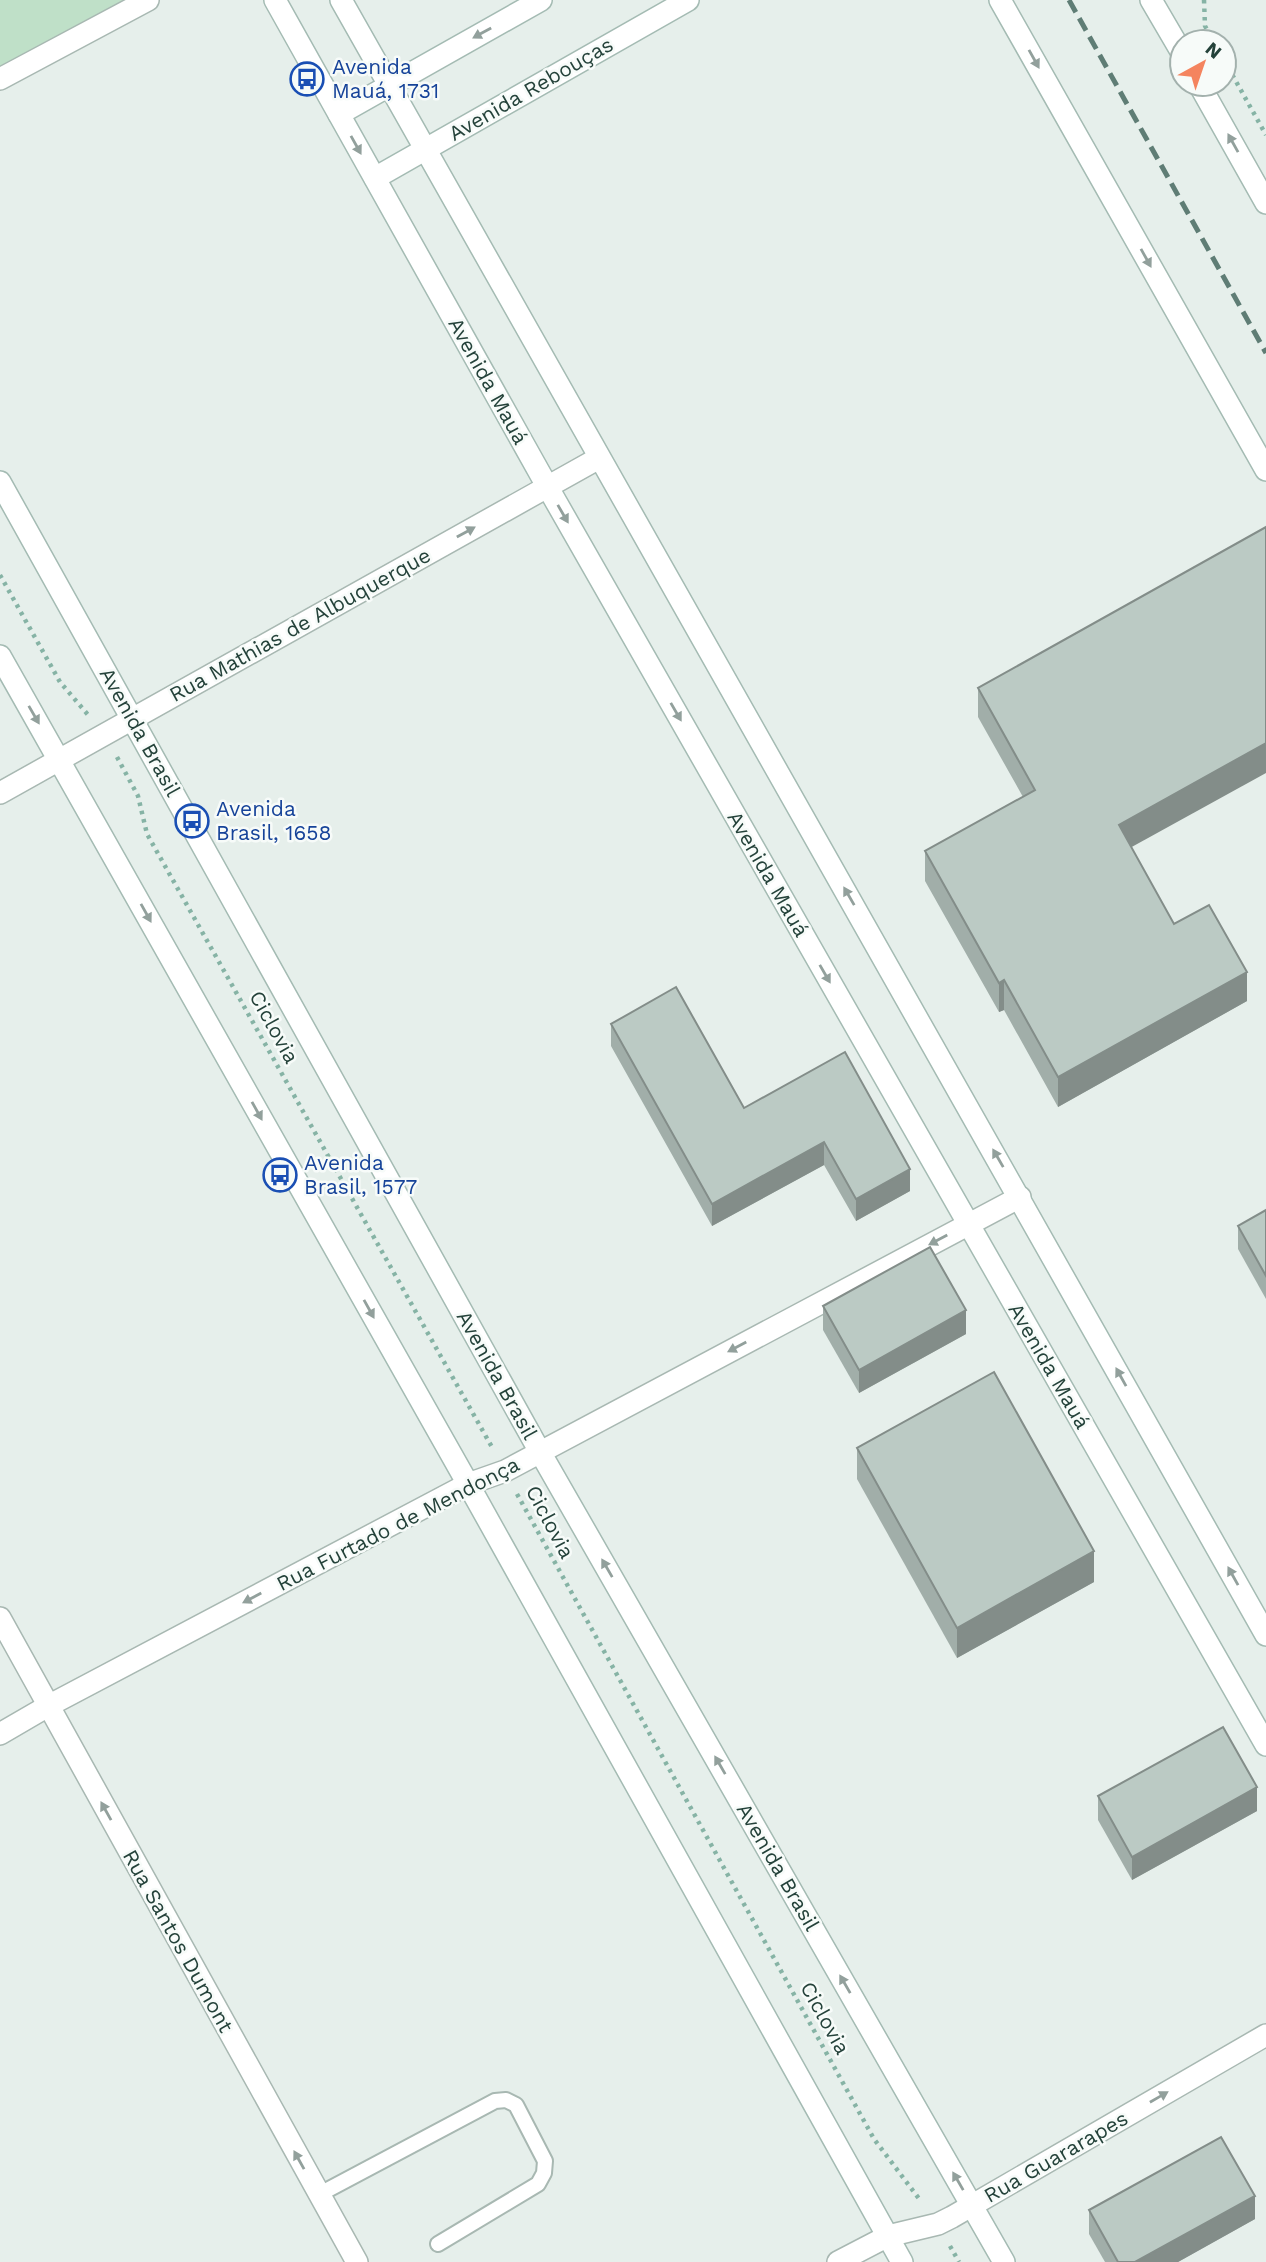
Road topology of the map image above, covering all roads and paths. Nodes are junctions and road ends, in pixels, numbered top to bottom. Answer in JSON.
{"nodes":[{"id":1,"x":148,"y":0,"type":"edge"},
{"id":2,"x":275,"y":0,"type":"edge"},
{"id":3,"x":341,"y":0,"type":"edge"},
{"id":4,"x":541,"y":0,"type":"edge"},
{"id":5,"x":1000,"y":0,"type":"edge"},
{"id":6,"x":1204,"y":0,"type":"edge"},
{"id":7,"x":674,"y":3,"type":"edge"},
{"id":8,"x":1156,"y":3,"type":"edge"},
{"id":9,"x":1169,"y":28,"type":"edge"},
{"id":10,"x":1206,"y":28,"type":"edge"},
{"id":11,"x":0,"y":79,"type":"edge"},
{"id":12,"x":1238,"y":85,"type":"edge"},
{"id":13,"x":389,"y":86,"type":"junction"},
{"id":14,"x":1207,"y":98,"type":"edge"},
{"id":15,"x":339,"y":114,"type":"junction"},
{"id":16,"x":1266,"y":135,"type":"edge"},
{"id":17,"x":425,"y":149,"type":"junction"},
{"id":18,"x":375,"y":178,"type":"junction"},
{"id":19,"x":1266,"y":203,"type":"edge"},
{"id":20,"x":599,"y":458,"type":"junction"},
{"id":21,"x":1266,"y":470,"type":"edge"},
{"id":22,"x":0,"y":482,"type":"edge"},
{"id":23,"x":547,"y":486,"type":"junction"},
{"id":24,"x":0,"y":575,"type":"edge"},
{"id":25,"x":0,"y":656,"type":"edge"},
{"id":26,"x":133,"y":719,"type":"junction"},
{"id":27,"x":104,"y":734,"type":"junction"},
{"id":28,"x":59,"y":760,"type":"junction"},
{"id":29,"x":0,"y":793,"type":"edge"},
{"id":30,"x":1020,"y":1197,"type":"junction"},
{"id":31,"x":968,"y":1225,"type":"junction"},
{"id":32,"x":540,"y":1452,"type":"junction"},
{"id":33,"x":505,"y":1471,"type":"junction"},
{"id":34,"x":468,"y":1484,"type":"junction"},
{"id":35,"x":0,"y":1618,"type":"edge"},
{"id":36,"x":1266,"y":1635,"type":"edge"},
{"id":37,"x":48,"y":1706,"type":"junction"},
{"id":38,"x":0,"y":1734,"type":"edge"},
{"id":39,"x":1266,"y":1745,"type":"edge"},
{"id":40,"x":1266,"y":2035,"type":"edge"},
{"id":41,"x":318,"y":2195,"type":"junction"},
{"id":42,"x":972,"y":2206,"type":"junction"},
{"id":43,"x":938,"y":2224,"type":"junction"},
{"id":44,"x":888,"y":2236,"type":"junction"},
{"id":45,"x":438,"y":2244,"type":"dead end"},
{"id":46,"x":357,"y":2262,"type":"edge"},
{"id":47,"x":838,"y":2262,"type":"edge"},
{"id":48,"x":902,"y":2262,"type":"edge"},
{"id":49,"x":959,"y":2262,"type":"edge"},
{"id":50,"x":1004,"y":2262,"type":"edge"}],
"edges":[{"from":1,"to":11,"type":"main road"},
{"from":2,"to":15,"type":"main road","name":"Avenida Mauá"},
{"from":3,"to":13,"type":"main road"},
{"from":4,"to":13,"type":"main road","one_way":true},
{"from":5,"to":21,"type":"main road","one_way":true},
{"from":6,"to":10,"type":"path"},
{"from":7,"to":17,"type":"main road","name":"Avenida Rebouças"},
{"from":8,"to":9,"type":"main road"},
{"from":12,"to":16,"type":"path"},
{"from":13,"to":15,"type":"main road"},
{"from":13,"to":17,"type":"main road"},
{"from":19,"to":14,"type":"main road","one_way":true},
{"from":15,"to":18,"type":"main road","name":"Avenida Mauá","one_way":true},
{"from":17,"to":18,"type":"main road","name":"Avenida Rebouças"},
{"from":17,"to":20,"type":"main road"},
{"from":18,"to":23,"type":"main road","name":"Avenida Mauá"},
{"from":20,"to":23,"type":"main road","name":"Rua Mathias de Albuquerque"},
{"from":30,"to":20,"type":"main road","one_way":true},
{"from":22,"to":26,"type":"main road","name":"Avenida Brasil"},
{"from":26,"to":23,"type":"main road","name":"Rua Mathias de Albuquerque","one_way":true},
{"from":23,"to":31,"type":"main road","name":"Avenida Mauá","one_way":true},
{"from":24,"to":27,"type":"path","name":"Ciclovia"},
{"from":25,"to":28,"type":"main road","one_way":true},
{"from":26,"to":27,"type":"main road","name":"Rua Mathias de Albuquerque"},
{"from":26,"to":32,"type":"main road","name":"Avenida Brasil"},
{"from":27,"to":28,"type":"main road","name":"Rua Mathias de Albuquerque"},
{"from":27,"to":33,"type":"path","name":"Ciclovia"},
{"from":28,"to":29,"type":"main road","name":"Rua Mathias de Albuquerque"},
{"from":28,"to":34,"type":"main road","one_way":true},
{"from":30,"to":31,"type":"main road","name":"Rua Furtado de Mendonça"},
{"from":36,"to":30,"type":"main road","one_way":true},
{"from":31,"to":32,"type":"main road","name":"Rua Furtado de Mendonça","one_way":true},
{"from":31,"to":39,"type":"main road","name":"Avenida Mauá"},
{"from":32,"to":33,"type":"main road","name":"Rua Furtado de Mendonça"},
{"from":42,"to":32,"type":"main road","name":"Avenida Brasil","one_way":true},
{"from":33,"to":34,"type":"main road","name":"Rua Furtado de Mendonça"},
{"from":33,"to":43,"type":"path","name":"Ciclovia"},
{"from":34,"to":37,"type":"main road","name":"Rua Furtado de Mendonça","one_way":true},
{"from":34,"to":44,"type":"main road"},
{"from":35,"to":37,"type":"main road","name":"Rua Santos Dumont"},
{"from":37,"to":38,"type":"main road","name":"Rua Furtado de Mendonça"},
{"from":41,"to":37,"type":"main road","name":"Rua Santos Dumont","one_way":true},
{"from":42,"to":40,"type":"main road","name":"Rua Guararapes","one_way":true},
{"from":41,"to":45,"type":"lane"},
{"from":41,"to":46,"type":"main road","name":"Rua Santos Dumont"},
{"from":42,"to":43,"type":"main road","name":"Rua Guararapes"},
{"from":42,"to":50,"type":"main road","name":"Avenida Brasil"},
{"from":43,"to":44,"type":"main road","name":"Rua Guararapes"},
{"from":43,"to":49,"type":"path","name":"Ciclovia"},
{"from":44,"to":47,"type":"main road","name":"Rua Guararapes"},
{"from":44,"to":48,"type":"main road"}]}
